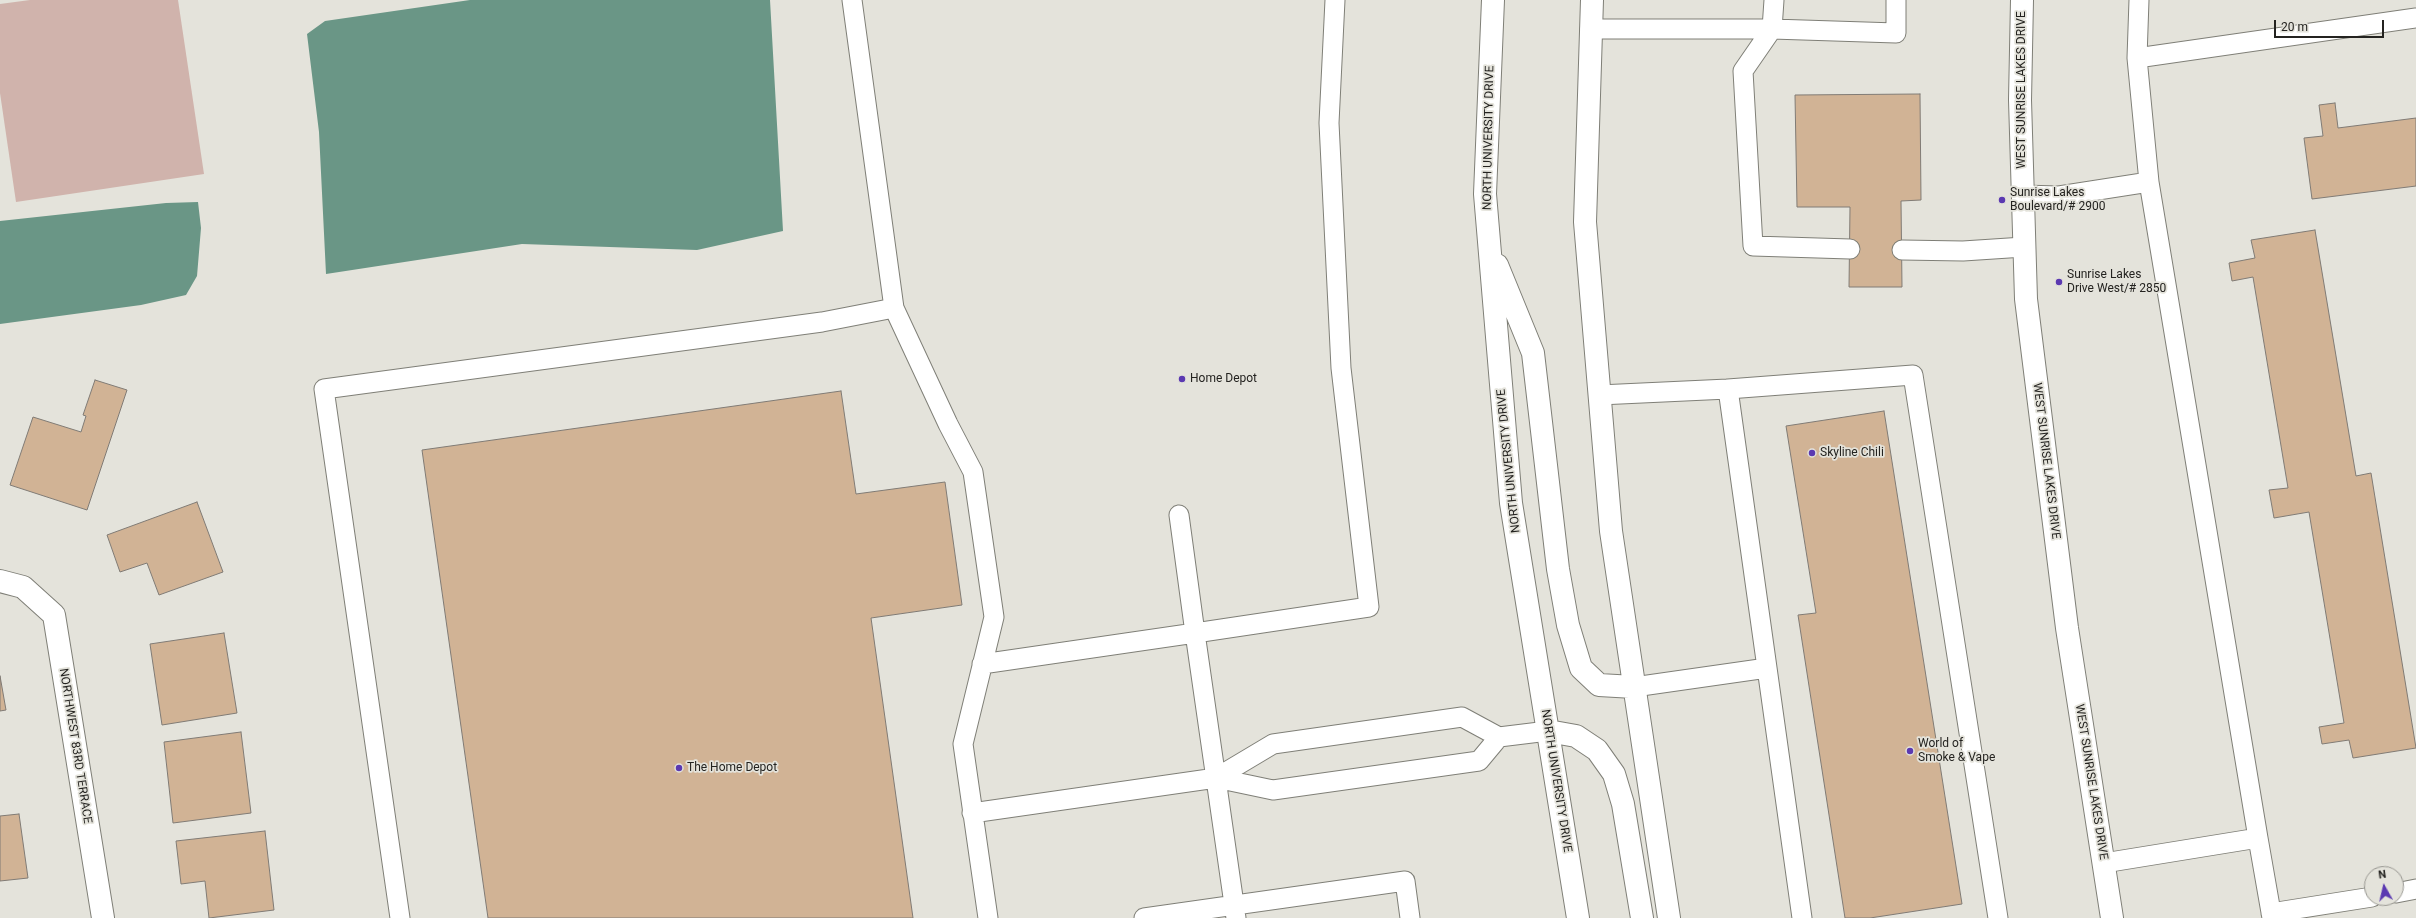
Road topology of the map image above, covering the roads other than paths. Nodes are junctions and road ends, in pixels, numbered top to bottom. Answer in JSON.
{"nodes":[{"id":1,"x":852,"y":0,"type":"edge"},
{"id":2,"x":1335,"y":0,"type":"edge"},
{"id":3,"x":1493,"y":0,"type":"edge"},
{"id":4,"x":1592,"y":0,"type":"edge"},
{"id":5,"x":1774,"y":0,"type":"edge"},
{"id":6,"x":1896,"y":0,"type":"edge"},
{"id":7,"x":2022,"y":0,"type":"edge"},
{"id":8,"x":2139,"y":0,"type":"edge"},
{"id":9,"x":2416,"y":18,"type":"edge"},
{"id":10,"x":1772,"y":28,"type":"junction"},
{"id":11,"x":1590,"y":29,"type":"junction"},
{"id":12,"x":2137,"y":58,"type":"junction"},
{"id":13,"x":2149,"y":182,"type":"junction"},
{"id":14,"x":2022,"y":195,"type":"junction"},
{"id":15,"x":1490,"y":245,"type":"junction"},
{"id":16,"x":2024,"y":247,"type":"junction"},
{"id":17,"x":1850,"y":249,"type":"dead end"},
{"id":18,"x":1902,"y":250,"type":"dead end"},
{"id":19,"x":894,"y":308,"type":"junction"},
{"id":20,"x":1728,"y":389,"type":"junction"},
{"id":21,"x":1599,"y":395,"type":"junction"},
{"id":22,"x":1179,"y":515,"type":"dead end"},
{"id":23,"x":0,"y":581,"type":"edge"},
{"id":24,"x":1195,"y":632,"type":"junction"},
{"id":25,"x":982,"y":664,"type":"junction"},
{"id":26,"x":1767,"y":668,"type":"junction"},
{"id":27,"x":1634,"y":687,"type":"junction"},
{"id":28,"x":1548,"y":731,"type":"junction"},
{"id":29,"x":1499,"y":737,"type":"junction"},
{"id":30,"x":1216,"y":778,"type":"junction"},
{"id":31,"x":972,"y":813,"type":"junction"},
{"id":32,"x":2258,"y":838,"type":"junction"},
{"id":33,"x":2104,"y":863,"type":"junction"},
{"id":34,"x":2416,"y":889,"type":"edge"},
{"id":35,"x":2404,"y":891,"type":"edge"},
{"id":36,"x":2364,"y":898,"type":"edge"},
{"id":37,"x":1235,"y":912,"type":"edge"},
{"id":38,"x":2272,"y":916,"type":"edge"},
{"id":39,"x":103,"y":918,"type":"edge"},
{"id":40,"x":400,"y":918,"type":"edge"},
{"id":41,"x":988,"y":918,"type":"edge"},
{"id":42,"x":1144,"y":918,"type":"edge"},
{"id":43,"x":1410,"y":918,"type":"edge"},
{"id":44,"x":1578,"y":918,"type":"edge"},
{"id":45,"x":1642,"y":918,"type":"edge"},
{"id":46,"x":1668,"y":918,"type":"edge"},
{"id":47,"x":1802,"y":918,"type":"edge"},
{"id":48,"x":1998,"y":918,"type":"edge"},
{"id":49,"x":2112,"y":918,"type":"edge"}],
"edges":[{"from":1,"to":19,"type":"lane"},
{"from":2,"to":24,"type":"lane"},
{"from":3,"to":15,"type":"main road","name":"NORTH UNIVERSITY DRIVE"},
{"from":4,"to":11,"type":"main road"},
{"from":5,"to":10,"type":"lane"},
{"from":6,"to":10,"type":"lane"},
{"from":7,"to":14,"type":"main road","name":"WEST SUNRISE LAKES DRIVE"},
{"from":8,"to":12,"type":"lane"},
{"from":9,"to":12,"type":"lane"},
{"from":10,"to":11,"type":"lane"},
{"from":10,"to":17,"type":"lane"},
{"from":11,"to":21,"type":"main road"},
{"from":12,"to":13,"type":"lane"},
{"from":13,"to":14,"type":"lane"},
{"from":13,"to":32,"type":"lane"},
{"from":14,"to":16,"type":"main road","name":"WEST SUNRISE LAKES DRIVE"},
{"from":15,"to":27,"type":"main road"},
{"from":15,"to":28,"type":"main road","name":"NORTH UNIVERSITY DRIVE"},
{"from":16,"to":18,"type":"lane"},
{"from":16,"to":33,"type":"main road","name":"WEST SUNRISE LAKES DRIVE"},
{"from":19,"to":25,"type":"lane"},
{"from":19,"to":40,"type":"lane"},
{"from":20,"to":21,"type":"lane"},
{"from":20,"to":26,"type":"lane"},
{"from":20,"to":48,"type":"lane"},
{"from":21,"to":27,"type":"main road"},
{"from":22,"to":24,"type":"lane"},
{"from":23,"to":39,"type":"main road","name":"NORTHWEST 83RD TERRACE"},
{"from":24,"to":25,"type":"lane"},
{"from":24,"to":30,"type":"lane"},
{"from":25,"to":31,"type":"lane"},
{"from":26,"to":27,"type":"lane"},
{"from":26,"to":47,"type":"lane"},
{"from":27,"to":46,"type":"main road"},
{"from":28,"to":29,"type":"lane"},
{"from":28,"to":44,"type":"main road","name":"NORTH UNIVERSITY DRIVE"},
{"from":28,"to":45,"type":"main road"},
{"from":29,"to":30,"type":"lane"},
{"from":29,"to":30,"type":"lane"},
{"from":30,"to":31,"type":"lane"},
{"from":30,"to":37,"type":"lane"},
{"from":31,"to":41,"type":"lane"},
{"from":32,"to":33,"type":"lane"},
{"from":32,"to":38,"type":"lane"},
{"from":33,"to":49,"type":"main road","name":"WEST SUNRISE LAKES DRIVE"},
{"from":34,"to":35,"type":"lane"},
{"from":36,"to":38,"type":"lane"},
{"from":37,"to":42,"type":"lane"},
{"from":37,"to":43,"type":"lane"}]}
